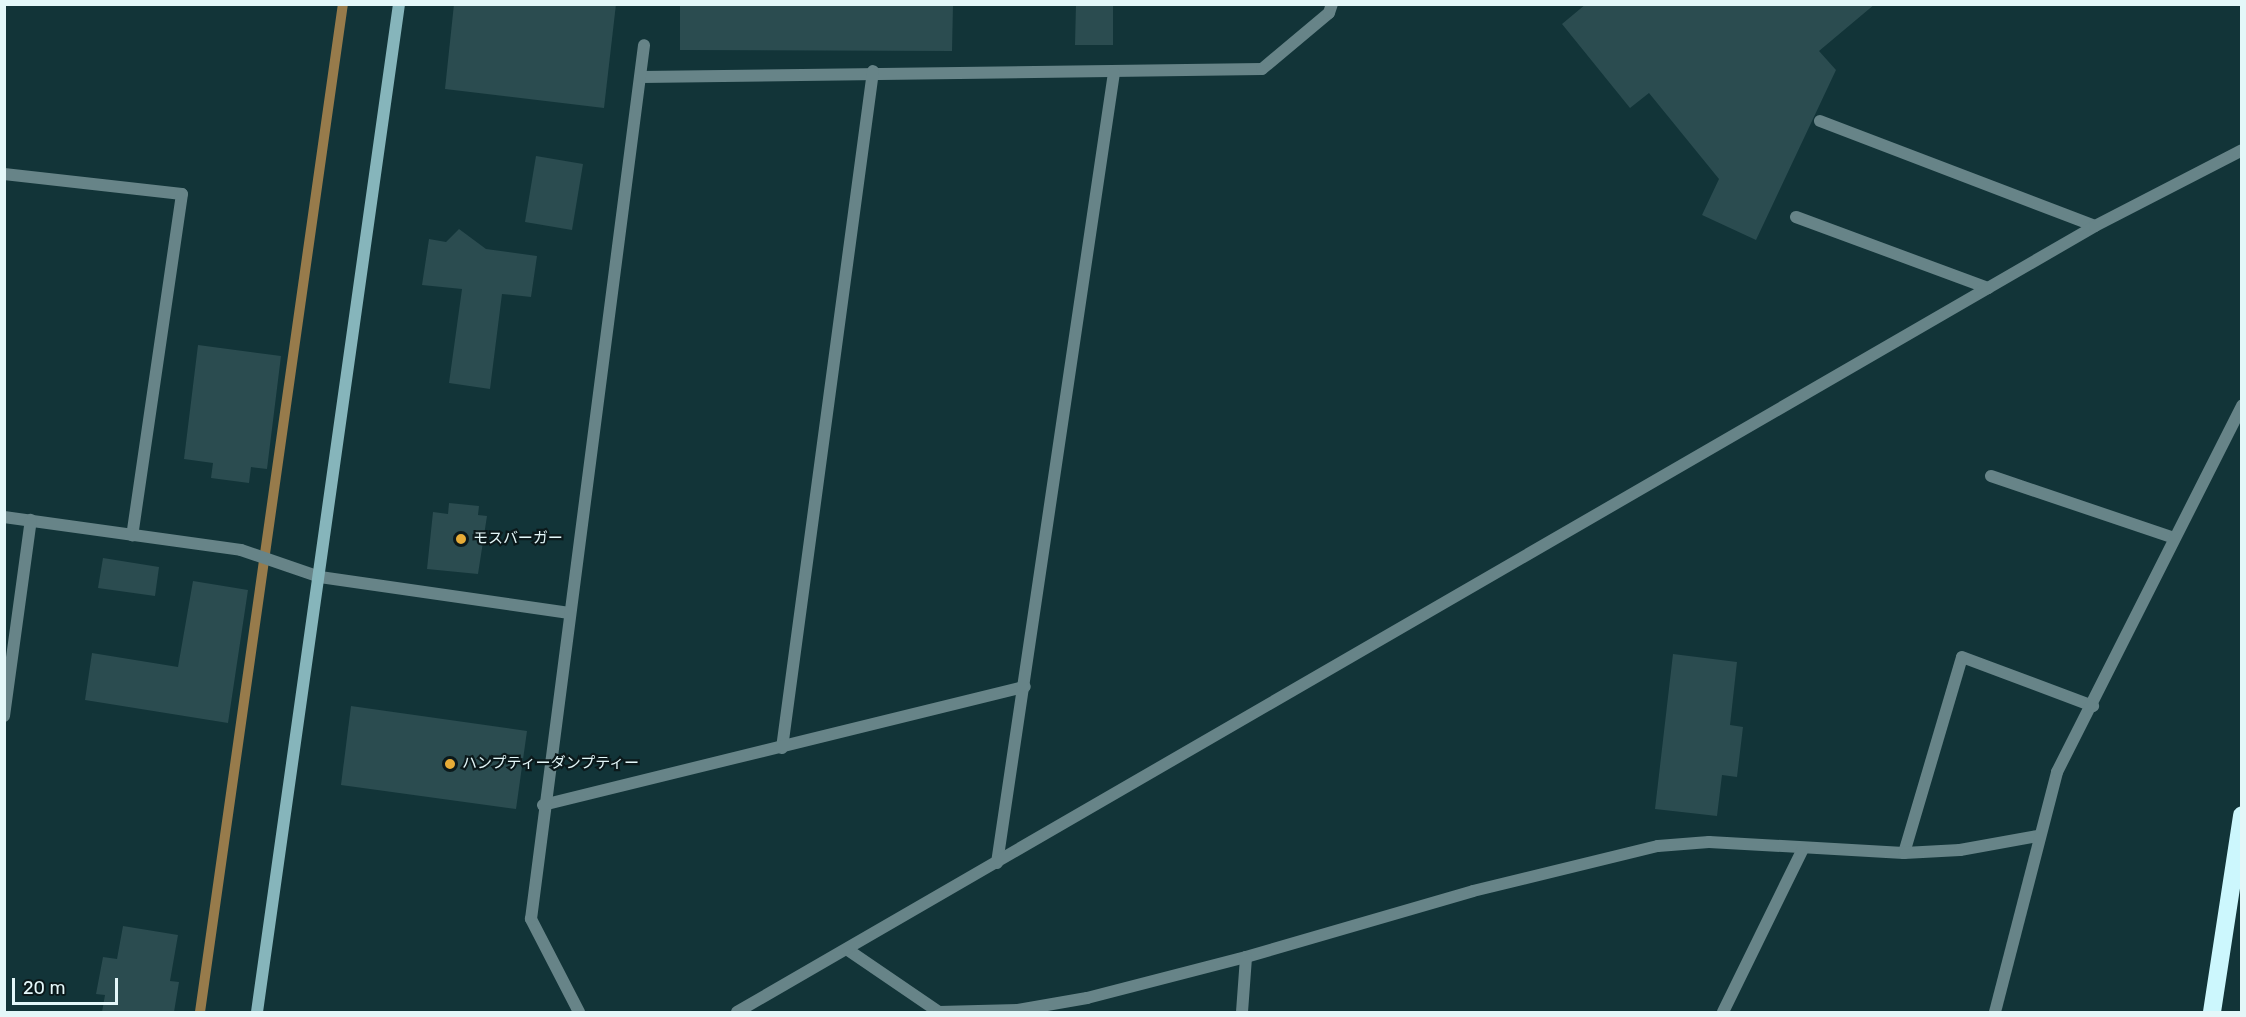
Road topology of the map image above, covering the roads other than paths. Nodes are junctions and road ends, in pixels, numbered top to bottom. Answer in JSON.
{"nodes":[{"id":1,"x":399,"y":4,"type":"edge"},
{"id":2,"x":1332,"y":4,"type":"edge"},
{"id":3,"x":644,"y":45,"type":"dead end"},
{"id":4,"x":873,"y":71,"type":"junction"},
{"id":5,"x":1114,"y":73,"type":"junction"},
{"id":6,"x":641,"y":77,"type":"junction"},
{"id":7,"x":1820,"y":121,"type":"dead end"},
{"id":8,"x":2241,"y":150,"type":"edge"},
{"id":9,"x":4,"y":174,"type":"edge"},
{"id":10,"x":1796,"y":217,"type":"dead end"},
{"id":11,"x":2096,"y":226,"type":"junction"},
{"id":12,"x":1988,"y":288,"type":"junction"},
{"id":13,"x":2241,"y":405,"type":"edge"},
{"id":14,"x":1991,"y":476,"type":"dead end"},
{"id":15,"x":4,"y":517,"type":"edge"},
{"id":16,"x":31,"y":520,"type":"junction"},
{"id":17,"x":132,"y":535,"type":"junction"},
{"id":18,"x":2171,"y":537,"type":"junction"},
{"id":19,"x":320,"y":577,"type":"junction"},
{"id":20,"x":569,"y":613,"type":"junction"},
{"id":21,"x":1025,"y":687,"type":"junction"},
{"id":22,"x":2093,"y":706,"type":"junction"},
{"id":23,"x":4,"y":716,"type":"edge"},
{"id":24,"x":782,"y":748,"type":"junction"},
{"id":25,"x":543,"y":805,"type":"junction"},
{"id":26,"x":2241,"y":815,"type":"edge"},
{"id":27,"x":2037,"y":836,"type":"junction"},
{"id":28,"x":1803,"y":849,"type":"junction"},
{"id":29,"x":1904,"y":853,"type":"junction"},
{"id":30,"x":997,"y":863,"type":"junction"},
{"id":31,"x":848,"y":950,"type":"junction"},
{"id":32,"x":1246,"y":957,"type":"junction"},
{"id":33,"x":1017,"y":1011,"type":"edge"},
{"id":34,"x":257,"y":1012,"type":"edge"},
{"id":35,"x":579,"y":1012,"type":"edge"},
{"id":36,"x":737,"y":1012,"type":"edge"},
{"id":37,"x":938,"y":1012,"type":"edge"},
{"id":38,"x":1242,"y":1012,"type":"edge"},
{"id":39,"x":1723,"y":1012,"type":"edge"},
{"id":40,"x":1995,"y":1012,"type":"edge"},
{"id":41,"x":2212,"y":1012,"type":"edge"}],
"edges":[{"from":1,"to":19,"type":"street"},
{"from":2,"to":5,"type":"street"},
{"from":3,"to":6,"type":"street"},
{"from":4,"to":5,"type":"street"},
{"from":4,"to":6,"type":"street"},
{"from":4,"to":24,"type":"street"},
{"from":5,"to":21,"type":"street"},
{"from":6,"to":20,"type":"street"},
{"from":7,"to":11,"type":"street"},
{"from":8,"to":11,"type":"street"},
{"from":9,"to":17,"type":"street"},
{"from":10,"to":12,"type":"street"},
{"from":11,"to":12,"type":"street"},
{"from":12,"to":30,"type":"street"},
{"from":13,"to":18,"type":"street"},
{"from":14,"to":18,"type":"street"},
{"from":15,"to":16,"type":"street"},
{"from":16,"to":17,"type":"street"},
{"from":16,"to":23,"type":"street"},
{"from":17,"to":19,"type":"street"},
{"from":18,"to":22,"type":"street"},
{"from":19,"to":20,"type":"street"},
{"from":19,"to":34,"type":"street"},
{"from":20,"to":25,"type":"street"},
{"from":21,"to":24,"type":"street"},
{"from":21,"to":30,"type":"street"},
{"from":22,"to":27,"type":"street"},
{"from":22,"to":29,"type":"street"},
{"from":24,"to":25,"type":"street"},
{"from":25,"to":35,"type":"street"},
{"from":26,"to":41,"type":"highway"},
{"from":27,"to":29,"type":"street"},
{"from":27,"to":40,"type":"street"},
{"from":28,"to":29,"type":"street"},
{"from":28,"to":32,"type":"street"},
{"from":28,"to":39,"type":"street"},
{"from":30,"to":31,"type":"street"},
{"from":31,"to":36,"type":"street"},
{"from":31,"to":37,"type":"street"},
{"from":32,"to":33,"type":"street"},
{"from":32,"to":38,"type":"street"},
{"from":33,"to":37,"type":"street"}]}
